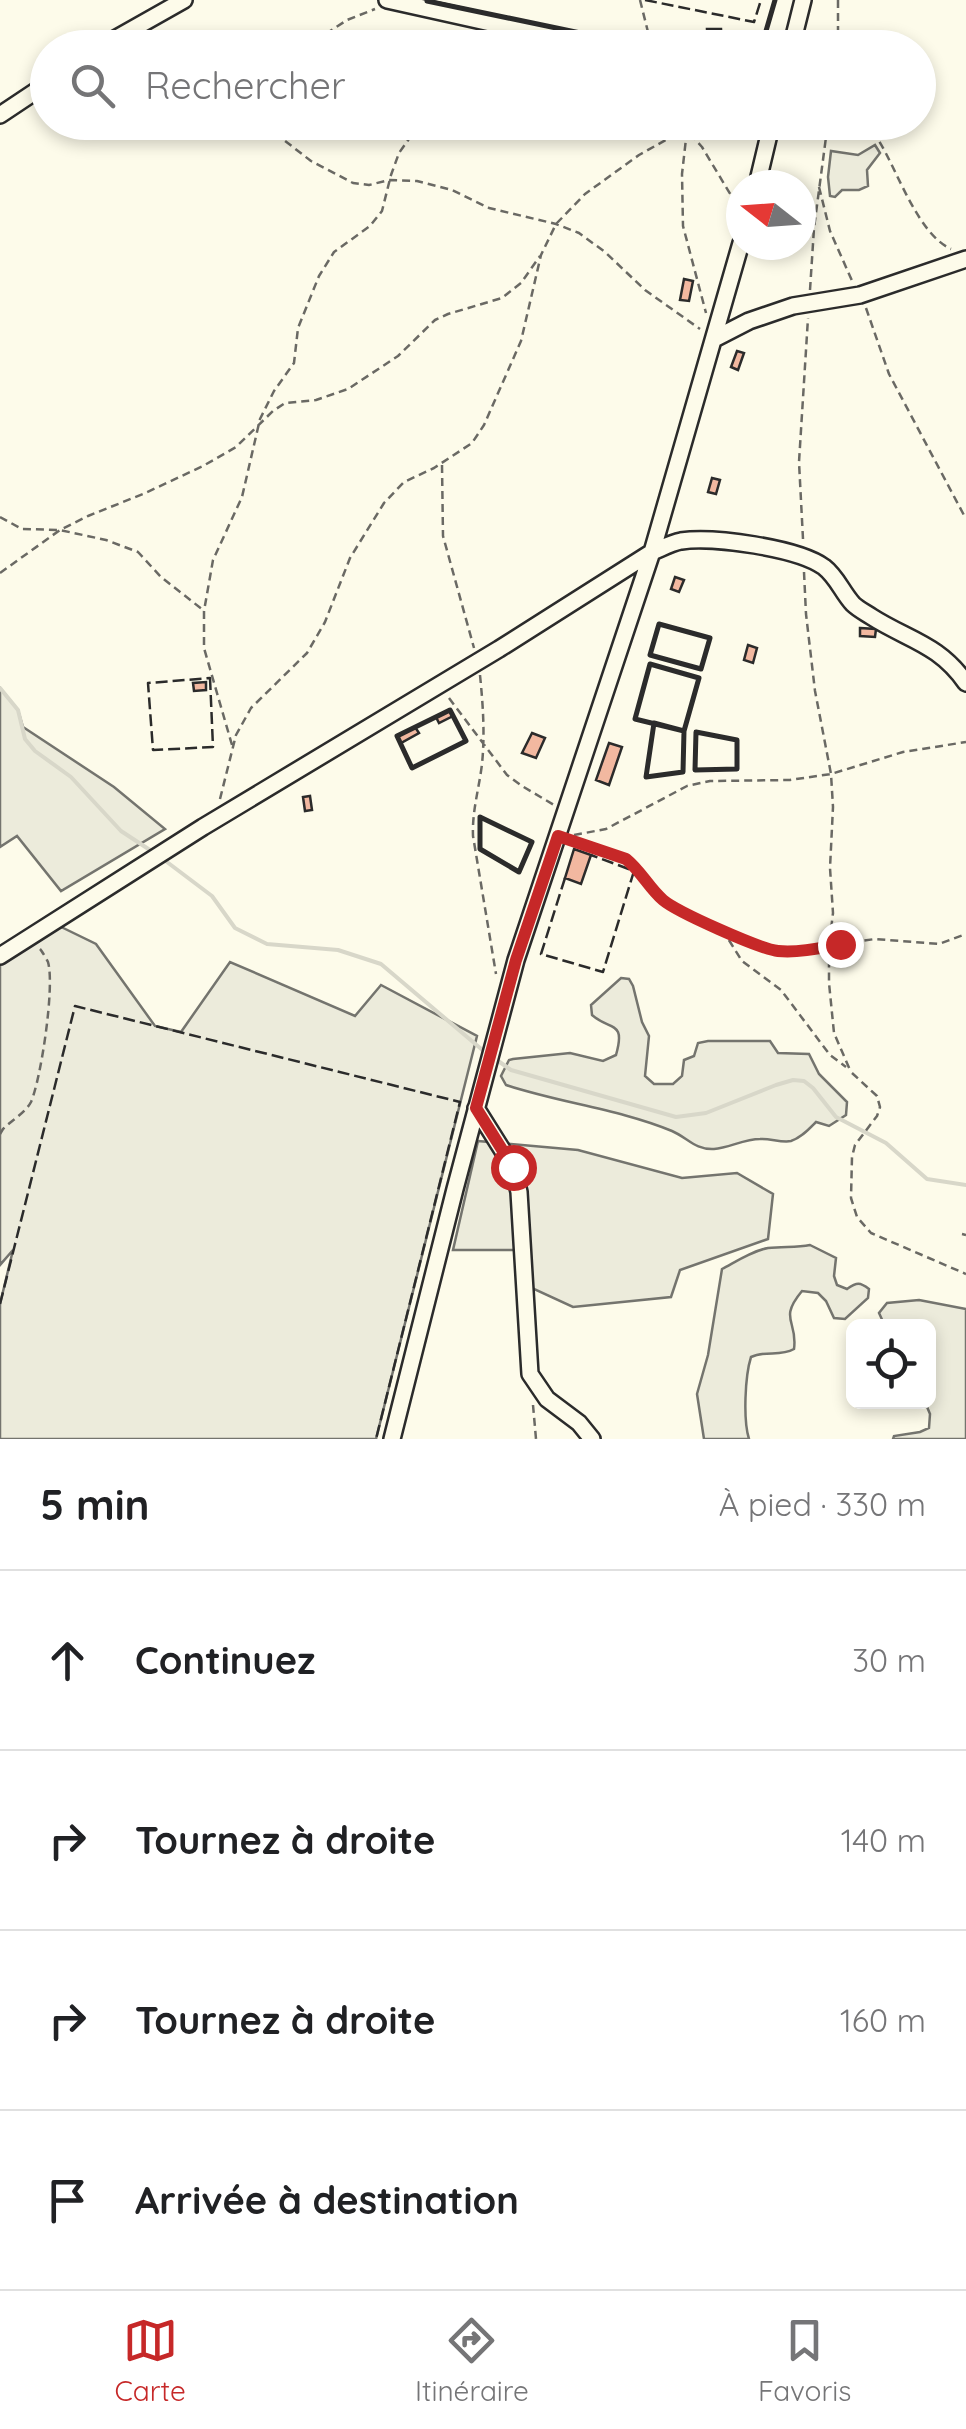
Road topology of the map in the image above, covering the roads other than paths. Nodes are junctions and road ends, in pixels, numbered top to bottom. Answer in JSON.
{"nodes":[{"id":1,"x":184,"y":0,"type":"edge"},
{"id":2,"x":803,"y":0,"type":"edge"},
{"id":3,"x":391,"y":1,"type":"edge"},
{"id":4,"x":131,"y":30,"type":"edge"},
{"id":5,"x":522,"y":30,"type":"edge"},
{"id":6,"x":796,"y":30,"type":"edge"},
{"id":7,"x":30,"y":95,"type":"edge"},
{"id":8,"x":0,"y":115,"type":"edge"},
{"id":9,"x":768,"y":140,"type":"edge"},
{"id":10,"x":761,"y":170,"type":"edge"},
{"id":11,"x":959,"y":254,"type":"edge"},
{"id":12,"x":736,"y":260,"type":"edge"},
{"id":13,"x":714,"y":339,"type":"junction"},
{"id":14,"x":652,"y":552,"type":"junction"},
{"id":15,"x":966,"y":683,"type":"edge"},
{"id":16,"x":0,"y":956,"type":"edge"},
{"id":17,"x":476,"y":1108,"type":"junction"},
{"id":18,"x":392,"y":1439,"type":"edge"},
{"id":19,"x":592,"y":1439,"type":"edge"}],
"edges":[{"from":1,"to":4,"type":"street"},
{"from":2,"to":6,"type":"street"},
{"from":3,"to":5,"type":"street"},
{"from":7,"to":8,"type":"street"},
{"from":9,"to":10,"type":"street"},
{"from":11,"to":13,"type":"street"},
{"from":12,"to":13,"type":"street"},
{"from":13,"to":14,"type":"street"},
{"from":14,"to":15,"type":"street"},
{"from":14,"to":16,"type":"street"},
{"from":14,"to":17,"type":"street"},
{"from":17,"to":18,"type":"street"},
{"from":17,"to":19,"type":"street"}]}
